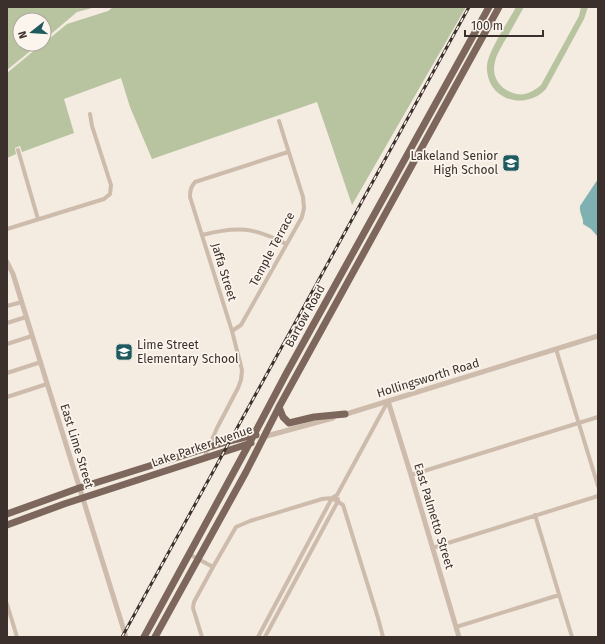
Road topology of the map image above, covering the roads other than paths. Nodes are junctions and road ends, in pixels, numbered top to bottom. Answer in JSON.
{"nodes":[{"id":1,"x":489,"y":7,"type":"edge"},
{"id":2,"x":499,"y":7,"type":"edge"},
{"id":3,"x":90,"y":114,"type":"dead end"},
{"id":4,"x":279,"y":121,"type":"dead end"},
{"id":5,"x":425,"y":122,"type":"junction"},
{"id":6,"x":433,"y":127,"type":"junction"},
{"id":7,"x":18,"y":150,"type":"dead end"},
{"id":8,"x":288,"y":152,"type":"junction"},
{"id":9,"x":38,"y":219,"type":"junction"},
{"id":10,"x":7,"y":229,"type":"edge"},
{"id":11,"x":202,"y":235,"type":"junction"},
{"id":12,"x":286,"y":244,"type":"junction"},
{"id":13,"x":7,"y":262,"type":"edge"},
{"id":14,"x":13,"y":274,"type":"junction"},
{"id":15,"x":7,"y":276,"type":"edge"},
{"id":16,"x":22,"y":302,"type":"junction"},
{"id":17,"x":7,"y":306,"type":"edge"},
{"id":18,"x":26,"y":317,"type":"junction"},
{"id":19,"x":7,"y":322,"type":"edge"},
{"id":20,"x":232,"y":331,"type":"junction"},
{"id":21,"x":32,"y":336,"type":"junction"},
{"id":22,"x":598,"y":336,"type":"edge"},
{"id":23,"x":7,"y":344,"type":"edge"},
{"id":24,"x":556,"y":349,"type":"junction"},
{"id":25,"x":41,"y":362,"type":"junction"},
{"id":26,"x":7,"y":373,"type":"edge"},
{"id":27,"x":47,"y":384,"type":"junction"},
{"id":28,"x":7,"y":397,"type":"edge"},
{"id":29,"x":388,"y":401,"type":"junction"},
{"id":30,"x":279,"y":407,"type":"junction"},
{"id":31,"x":345,"y":414,"type":"junction"},
{"id":32,"x":598,"y":417,"type":"edge"},
{"id":33,"x":579,"y":423,"type":"junction"},
{"id":34,"x":254,"y":434,"type":"junction"},
{"id":35,"x":263,"y":437,"type":"junction"},
{"id":36,"x":249,"y":444,"type":"junction"},
{"id":37,"x":209,"y":448,"type":"junction"},
{"id":38,"x":204,"y":458,"type":"junction"},
{"id":39,"x":411,"y":475,"type":"junction"},
{"id":40,"x":598,"y":486,"type":"edge"},
{"id":41,"x":79,"y":488,"type":"junction"},
{"id":42,"x":337,"y":495,"type":"junction"},
{"id":43,"x":598,"y":496,"type":"edge"},
{"id":44,"x":82,"y":498,"type":"junction"},
{"id":45,"x":332,"y":498,"type":"junction"},
{"id":46,"x":338,"y":501,"type":"junction"},
{"id":47,"x":7,"y":514,"type":"edge"},
{"id":48,"x":535,"y":515,"type":"junction"},
{"id":49,"x":7,"y":525,"type":"edge"},
{"id":50,"x":432,"y":548,"type":"junction"},
{"id":51,"x":190,"y":554,"type":"junction"},
{"id":52,"x":198,"y":559,"type":"junction"},
{"id":53,"x":296,"y":566,"type":"junction"},
{"id":54,"x":212,"y":567,"type":"junction"},
{"id":55,"x":302,"y":569,"type":"junction"},
{"id":56,"x":560,"y":595,"type":"junction"},
{"id":57,"x":7,"y":604,"type":"edge"},
{"id":58,"x":456,"y":627,"type":"junction"},
{"id":59,"x":380,"y":630,"type":"junction"},
{"id":60,"x":259,"y":635,"type":"edge"},
{"id":61,"x":265,"y":636,"type":"edge"},
{"id":62,"x":17,"y":637,"type":"edge"},
{"id":63,"x":126,"y":637,"type":"edge"},
{"id":64,"x":144,"y":637,"type":"edge"},
{"id":65,"x":156,"y":637,"type":"edge"},
{"id":66,"x":202,"y":637,"type":"edge"},
{"id":67,"x":377,"y":637,"type":"edge"},
{"id":68,"x":383,"y":637,"type":"edge"},
{"id":69,"x":459,"y":637,"type":"edge"},
{"id":70,"x":572,"y":637,"type":"edge"}],
"edges":[{"from":1,"to":5,"type":"main road","name":"Bartow Road"},
{"from":2,"to":6,"type":"main road","name":"Bartow Road"},
{"from":3,"to":9,"type":"street"},
{"from":4,"to":8,"type":"street","name":"Temple Terrace"},
{"from":5,"to":6,"type":"street"},
{"from":5,"to":34,"type":"main road","name":"Bartow Road"},
{"from":6,"to":30,"type":"main road","name":"Bartow Road"},
{"from":7,"to":9,"type":"street"},
{"from":8,"to":11,"type":"street","name":"Jaffa Street"},
{"from":8,"to":12,"type":"street","name":"Temple Terrace"},
{"from":9,"to":10,"type":"street"},
{"from":11,"to":12,"type":"street"},
{"from":11,"to":20,"type":"street","name":"Jaffa Street"},
{"from":12,"to":20,"type":"street","name":"Temple Terrace"},
{"from":13,"to":14,"type":"street","name":"East Lime Street"},
{"from":14,"to":15,"type":"street"},
{"from":14,"to":16,"type":"street","name":"East Lime Street"},
{"from":16,"to":17,"type":"street"},
{"from":16,"to":18,"type":"street","name":"East Lime Street"},
{"from":18,"to":19,"type":"street"},
{"from":18,"to":21,"type":"street","name":"East Lime Street"},
{"from":20,"to":37,"type":"street","name":"Jaffa Street"},
{"from":21,"to":23,"type":"street"},
{"from":21,"to":25,"type":"street","name":"East Lime Street"},
{"from":22,"to":24,"type":"street","name":"Hollingsworth Road"},
{"from":24,"to":29,"type":"street","name":"Hollingsworth Road"},
{"from":24,"to":33,"type":"street"},
{"from":25,"to":26,"type":"street"},
{"from":25,"to":27,"type":"street","name":"East Lime Street"},
{"from":27,"to":28,"type":"street"},
{"from":27,"to":41,"type":"street","name":"East Lime Street"},
{"from":29,"to":31,"type":"street","name":"Hollingsworth Road"},
{"from":29,"to":39,"type":"street","name":"East Palmetto Street"},
{"from":29,"to":42,"type":"street"},
{"from":30,"to":31,"type":"main road"},
{"from":30,"to":35,"type":"main road","name":"Bartow Road"},
{"from":31,"to":35,"type":"street","name":"Hollingsworth Road"},
{"from":32,"to":33,"type":"street"},
{"from":33,"to":39,"type":"street"},
{"from":33,"to":40,"type":"street"},
{"from":34,"to":35,"type":"main road","name":"Lake Parker Avenue"},
{"from":34,"to":36,"type":"main road","name":"Bartow Road"},
{"from":34,"to":37,"type":"main road","name":"Lake Parker Avenue"},
{"from":35,"to":36,"type":"main road","name":"Lake Parker Avenue"},
{"from":35,"to":52,"type":"main road","name":"Bartow Road"},
{"from":36,"to":38,"type":"main road","name":"Lake Parker Avenue"},
{"from":36,"to":51,"type":"main road","name":"Bartow Road"},
{"from":37,"to":38,"type":"street","name":"Jaffa Street"},
{"from":37,"to":41,"type":"main road","name":"Lake Parker Avenue"},
{"from":38,"to":44,"type":"main road","name":"Lake Parker Avenue"},
{"from":39,"to":50,"type":"street","name":"East Palmetto Street"},
{"from":41,"to":44,"type":"street","name":"East Lime Street"},
{"from":41,"to":47,"type":"main road","name":"Lake Parker Avenue"},
{"from":42,"to":45,"type":"street"},
{"from":42,"to":46,"type":"street"},
{"from":43,"to":48,"type":"street"},
{"from":44,"to":49,"type":"main road","name":"Lake Parker Avenue"},
{"from":44,"to":63,"type":"street","name":"East Lime Street"},
{"from":45,"to":46,"type":"street"},
{"from":45,"to":53,"type":"street"},
{"from":45,"to":54,"type":"street"},
{"from":46,"to":55,"type":"street"},
{"from":46,"to":59,"type":"street"},
{"from":48,"to":50,"type":"street"},
{"from":48,"to":56,"type":"street"},
{"from":50,"to":58,"type":"street","name":"East Palmetto Street"},
{"from":51,"to":52,"type":"street"},
{"from":51,"to":64,"type":"main road","name":"Bartow Road"},
{"from":52,"to":54,"type":"street"},
{"from":52,"to":65,"type":"main road","name":"Bartow Road"},
{"from":53,"to":55,"type":"street"},
{"from":53,"to":60,"type":"street"},
{"from":54,"to":66,"type":"street"},
{"from":55,"to":61,"type":"street"},
{"from":56,"to":58,"type":"street"},
{"from":56,"to":70,"type":"street"},
{"from":57,"to":62,"type":"street"},
{"from":58,"to":69,"type":"street","name":"East Palmetto Street"},
{"from":59,"to":67,"type":"street"},
{"from":59,"to":68,"type":"street"},
{"from":60,"to":61,"type":"street"}]}
